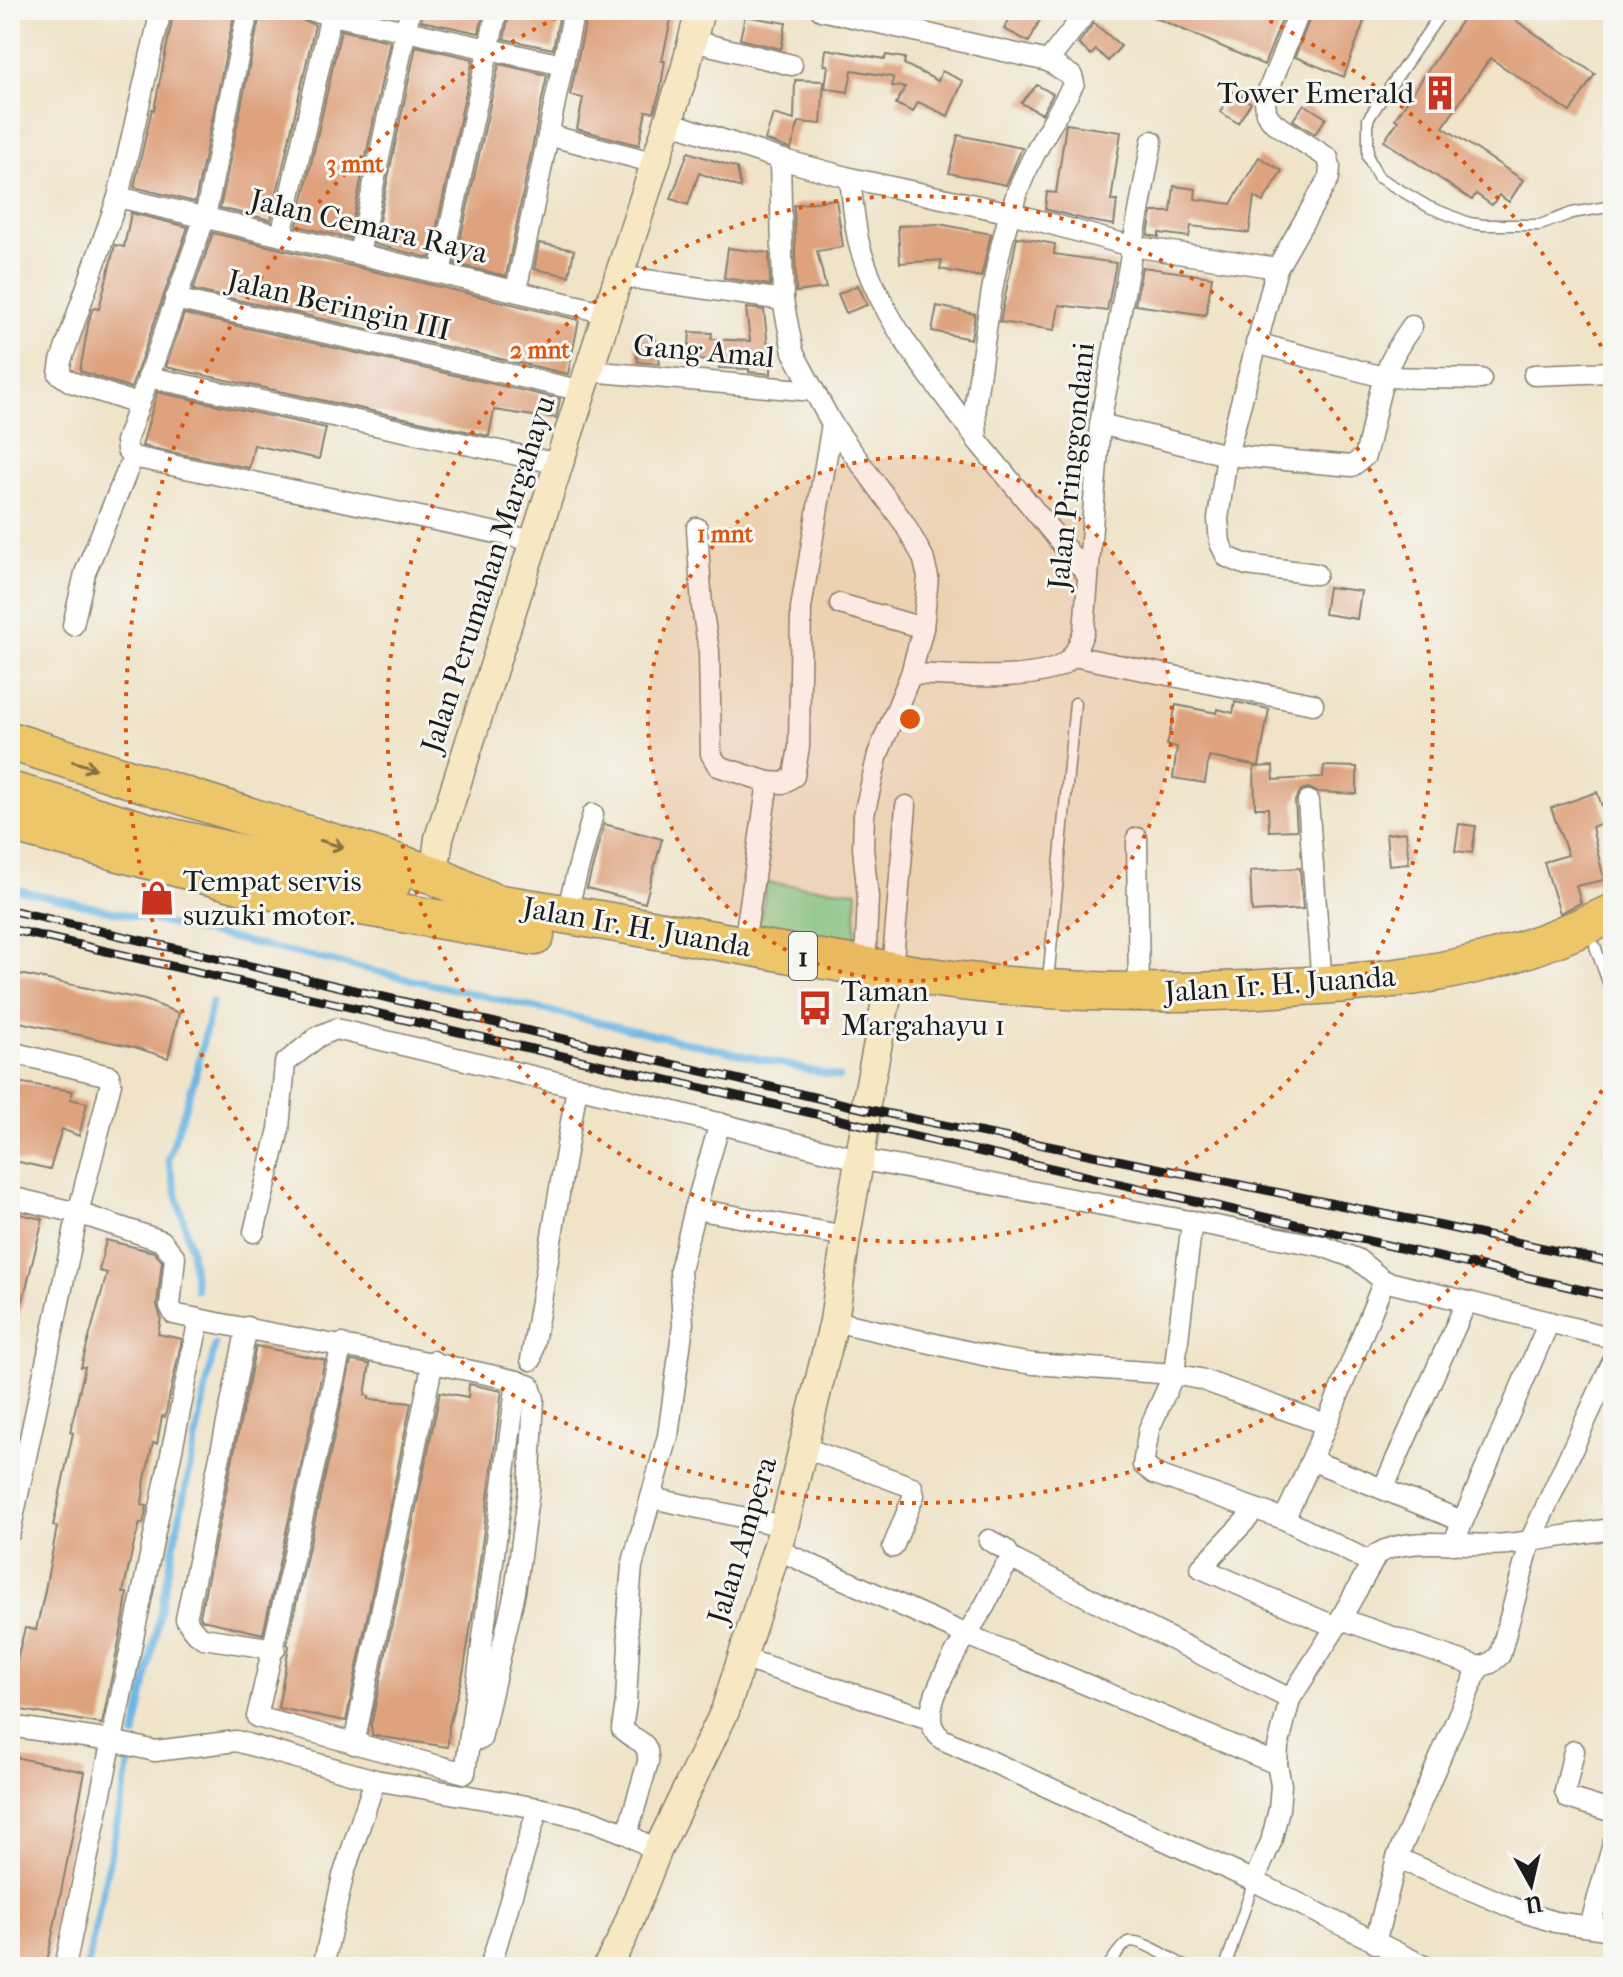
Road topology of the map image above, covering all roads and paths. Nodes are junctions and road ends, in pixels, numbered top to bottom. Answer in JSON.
{"nodes":[{"id":1,"x":161,"y":10,"type":"edge"},
{"id":2,"x":248,"y":10,"type":"edge"},
{"id":3,"x":309,"y":10,"type":"edge"},
{"id":4,"x":410,"y":10,"type":"edge"},
{"id":5,"x":497,"y":10,"type":"edge"},
{"id":6,"x":574,"y":10,"type":"edge"},
{"id":7,"x":700,"y":10,"type":"edge"},
{"id":8,"x":821,"y":10,"type":"edge"},
{"id":9,"x":1088,"y":10,"type":"edge"},
{"id":10,"x":1300,"y":10,"type":"edge"},
{"id":11,"x":1443,"y":10,"type":"edge"},
{"id":12,"x":332,"y":13,"type":"edge"},
{"id":13,"x":406,"y":31,"type":"junction"},
{"id":14,"x":693,"y":41,"type":"junction"},
{"id":15,"x":488,"y":49,"type":"junction"},
{"id":16,"x":1048,"y":61,"type":"junction"},
{"id":17,"x":563,"y":65,"type":"junction"},
{"id":18,"x":792,"y":65,"type":"dead end"},
{"id":19,"x":679,"y":126,"type":"junction"},
{"id":20,"x":548,"y":135,"type":"junction"},
{"id":21,"x":1152,"y":141,"type":"dead end"},
{"id":22,"x":780,"y":159,"type":"junction"},
{"id":23,"x":656,"y":163,"type":"junction"},
{"id":24,"x":850,"y":178,"type":"junction"},
{"id":25,"x":118,"y":197,"type":"junction"},
{"id":26,"x":1613,"y":206,"type":"edge"},
{"id":27,"x":1011,"y":213,"type":"junction"},
{"id":28,"x":205,"y":217,"type":"junction"},
{"id":29,"x":281,"y":236,"type":"junction"},
{"id":30,"x":1131,"y":246,"type":"junction"},
{"id":31,"x":359,"y":254,"type":"junction"},
{"id":32,"x":1277,"y":268,"type":"junction"},
{"id":33,"x":440,"y":273,"type":"junction"},
{"id":34,"x":641,"y":279,"type":"junction"},
{"id":35,"x":516,"y":291,"type":"junction"},
{"id":36,"x":175,"y":299,"type":"junction"},
{"id":37,"x":783,"y":300,"type":"junction"},
{"id":38,"x":607,"y":313,"type":"junction"},
{"id":39,"x":1412,"y":326,"type":"dead end"},
{"id":40,"x":1256,"y":343,"type":"junction"},
{"id":41,"x":1613,"y":372,"type":"edge"},
{"id":42,"x":1534,"y":375,"type":"dead end"},
{"id":43,"x":148,"y":377,"type":"junction"},
{"id":44,"x":605,"y":377,"type":"junction"},
{"id":45,"x":1383,"y":377,"type":"junction"},
{"id":46,"x":1481,"y":379,"type":"dead end"},
{"id":47,"x":813,"y":391,"type":"junction"},
{"id":48,"x":138,"y":404,"type":"junction"},
{"id":49,"x":832,"y":424,"type":"junction"},
{"id":50,"x":1100,"y":424,"type":"junction"},
{"id":51,"x":977,"y":440,"type":"junction"},
{"id":52,"x":1227,"y":455,"type":"junction"},
{"id":53,"x":133,"y":457,"type":"junction"},
{"id":54,"x":560,"y":464,"type":"junction"},
{"id":55,"x":697,"y":528,"type":"dead end"},
{"id":56,"x":535,"y":541,"type":"junction"},
{"id":57,"x":1316,"y":574,"type":"dead end"},
{"id":58,"x":1088,"y":576,"type":"junction"},
{"id":59,"x":840,"y":604,"type":"dead end"},
{"id":60,"x":73,"y":625,"type":"dead end"},
{"id":61,"x":923,"y":628,"type":"junction"},
{"id":62,"x":1073,"y":656,"type":"junction"},
{"id":63,"x":911,"y":674,"type":"junction"},
{"id":64,"x":1075,"y":703,"type":"dead end"},
{"id":65,"x":1313,"y":704,"type":"dead end"},
{"id":66,"x":10,"y":741,"type":"edge"},
{"id":67,"x":768,"y":782,"type":"junction"},
{"id":68,"x":10,"y":791,"type":"edge"},
{"id":69,"x":10,"y":799,"type":"edge"},
{"id":70,"x":1308,"y":801,"type":"dead end"},
{"id":71,"x":906,"y":806,"type":"dead end"},
{"id":72,"x":593,"y":814,"type":"dead end"},
{"id":73,"x":10,"y":823,"type":"edge"},
{"id":74,"x":1137,"y":838,"type":"dead end"},
{"id":75,"x":436,"y":857,"type":"junction"},
{"id":76,"x":494,"y":903,"type":"junction"},
{"id":77,"x":1613,"y":913,"type":"edge"},
{"id":78,"x":572,"y":928,"type":"junction"},
{"id":79,"x":1604,"y":942,"type":"edge"},
{"id":80,"x":744,"y":945,"type":"junction"},
{"id":81,"x":882,"y":977,"type":"junction"},
{"id":82,"x":1322,"y":985,"type":"junction"},
{"id":83,"x":1046,"y":988,"type":"junction"},
{"id":84,"x":1139,"y":994,"type":"junction"},
{"id":85,"x":1613,"y":996,"type":"edge"},
{"id":86,"x":10,"y":1052,"type":"edge"},
{"id":87,"x":577,"y":1087,"type":"junction"},
{"id":88,"x":720,"y":1123,"type":"junction"},
{"id":89,"x":858,"y":1159,"type":"junction"},
{"id":90,"x":10,"y":1197,"type":"edge"},
{"id":91,"x":695,"y":1209,"type":"junction"},
{"id":92,"x":78,"y":1213,"type":"junction"},
{"id":93,"x":1192,"y":1221,"type":"junction"},
{"id":94,"x":254,"y":1232,"type":"dead end"},
{"id":95,"x":846,"y":1236,"type":"junction"},
{"id":96,"x":1384,"y":1281,"type":"junction"},
{"id":97,"x":1466,"y":1303,"type":"junction"},
{"id":98,"x":199,"y":1319,"type":"junction"},
{"id":99,"x":834,"y":1321,"type":"junction"},
{"id":100,"x":1549,"y":1322,"type":"junction"},
{"id":101,"x":247,"y":1327,"type":"junction"},
{"id":102,"x":1613,"y":1338,"type":"edge"},
{"id":103,"x":342,"y":1344,"type":"junction"},
{"id":104,"x":531,"y":1360,"type":"dead end"},
{"id":105,"x":433,"y":1361,"type":"junction"},
{"id":106,"x":1613,"y":1361,"type":"edge"},
{"id":107,"x":1174,"y":1374,"type":"junction"},
{"id":108,"x":517,"y":1381,"type":"junction"},
{"id":109,"x":1325,"y":1424,"type":"junction"},
{"id":110,"x":805,"y":1448,"type":"junction"},
{"id":111,"x":1313,"y":1461,"type":"junction"},
{"id":112,"x":1383,"y":1489,"type":"junction"},
{"id":113,"x":652,"y":1498,"type":"junction"},
{"id":114,"x":1252,"y":1509,"type":"junction"},
{"id":115,"x":1284,"y":1519,"type":"junction"},
{"id":116,"x":1462,"y":1521,"type":"junction"},
{"id":117,"x":1613,"y":1529,"type":"edge"},
{"id":118,"x":10,"y":1532,"type":"edge"},
{"id":119,"x":780,"y":1538,"type":"junction"},
{"id":120,"x":1531,"y":1539,"type":"junction"},
{"id":121,"x":989,"y":1540,"type":"dead end"},
{"id":122,"x":1453,"y":1544,"type":"junction"},
{"id":123,"x":893,"y":1547,"type":"dead end"},
{"id":124,"x":1012,"y":1559,"type":"junction"},
{"id":125,"x":1372,"y":1563,"type":"junction"},
{"id":126,"x":1339,"y":1623,"type":"junction"},
{"id":127,"x":965,"y":1634,"type":"junction"},
{"id":128,"x":275,"y":1649,"type":"junction"},
{"id":129,"x":741,"y":1658,"type":"junction"},
{"id":130,"x":1479,"y":1667,"type":"junction"},
{"id":131,"x":1290,"y":1699,"type":"junction"},
{"id":132,"x":930,"y":1719,"type":"junction"},
{"id":133,"x":10,"y":1726,"type":"edge"},
{"id":134,"x":112,"y":1741,"type":"junction"},
{"id":135,"x":354,"y":1744,"type":"junction"},
{"id":136,"x":1574,"y":1751,"type":"dead end"},
{"id":137,"x":1277,"y":1764,"type":"junction"},
{"id":138,"x":375,"y":1780,"type":"junction"},
{"id":139,"x":468,"y":1797,"type":"junction"},
{"id":140,"x":538,"y":1808,"type":"junction"},
{"id":141,"x":1613,"y":1812,"type":"edge"},
{"id":142,"x":627,"y":1834,"type":"junction"},
{"id":143,"x":1613,"y":1844,"type":"edge"},
{"id":144,"x":657,"y":1851,"type":"junction"},
{"id":145,"x":1397,"y":1858,"type":"junction"},
{"id":146,"x":1254,"y":1881,"type":"junction"},
{"id":147,"x":1590,"y":1926,"type":"junction"},
{"id":148,"x":1613,"y":1930,"type":"edge"},
{"id":149,"x":1375,"y":1943,"type":"junction"},
{"id":150,"x":65,"y":1967,"type":"edge"},
{"id":151,"x":323,"y":1967,"type":"edge"},
{"id":152,"x":490,"y":1967,"type":"edge"},
{"id":153,"x":607,"y":1967,"type":"edge"},
{"id":154,"x":1108,"y":1967,"type":"edge"},
{"id":155,"x":1186,"y":1967,"type":"edge"},
{"id":156,"x":1225,"y":1967,"type":"edge"},
{"id":157,"x":1426,"y":1967,"type":"edge"}],
"edges":[{"from":1,"to":25,"type":"street"},
{"from":2,"to":28,"type":"street"},
{"from":3,"to":12,"type":"street"},
{"from":4,"to":13,"type":"street"},
{"from":5,"to":15,"type":"street"},
{"from":6,"to":17,"type":"street"},
{"from":7,"to":14,"type":"street","name":"Jalan Perumahan Margahayu"},
{"from":8,"to":16,"type":"street"},
{"from":9,"to":16,"type":"street"},
{"from":10,"to":32,"type":"street"},
{"from":11,"to":26,"type":"lane"},
{"from":12,"to":13,"type":"street"},
{"from":12,"to":29,"type":"street"},
{"from":13,"to":15,"type":"street"},
{"from":13,"to":31,"type":"street"},
{"from":14,"to":18,"type":"street"},
{"from":14,"to":19,"type":"street","name":"Jalan Perumahan Margahayu"},
{"from":15,"to":17,"type":"street"},
{"from":15,"to":33,"type":"street"},
{"from":16,"to":27,"type":"street"},
{"from":17,"to":20,"type":"street"},
{"from":19,"to":22,"type":"street"},
{"from":19,"to":23,"type":"street","name":"Jalan Perumahan Margahayu"},
{"from":20,"to":23,"type":"street"},
{"from":20,"to":35,"type":"street"},
{"from":21,"to":30,"type":"street","name":"Jalan Pringgondani"},
{"from":22,"to":24,"type":"street"},
{"from":22,"to":37,"type":"street"},
{"from":23,"to":34,"type":"street","name":"Jalan Perumahan Margahayu"},
{"from":24,"to":27,"type":"street"},
{"from":24,"to":51,"type":"street"},
{"from":25,"to":28,"type":"street","name":"Jalan Cemara Raya"},
{"from":25,"to":48,"type":"street"},
{"from":27,"to":30,"type":"street"},
{"from":27,"to":51,"type":"street"},
{"from":28,"to":29,"type":"street","name":"Jalan Cemara Raya"},
{"from":28,"to":36,"type":"street"},
{"from":29,"to":31,"type":"street","name":"Jalan Cemara Raya"},
{"from":30,"to":32,"type":"street"},
{"from":30,"to":50,"type":"street","name":"Jalan Pringgondani"},
{"from":31,"to":33,"type":"street","name":"Jalan Cemara Raya"},
{"from":32,"to":40,"type":"street"},
{"from":33,"to":35,"type":"street","name":"Jalan Cemara Raya"},
{"from":34,"to":37,"type":"street"},
{"from":34,"to":38,"type":"street","name":"Jalan Perumahan Margahayu"},
{"from":35,"to":38,"type":"street","name":"Jalan Cemara Raya"},
{"from":36,"to":43,"type":"street"},
{"from":36,"to":44,"type":"street","name":"Jalan Beringin III"},
{"from":37,"to":47,"type":"street"},
{"from":38,"to":44,"type":"street","name":"Jalan Perumahan Margahayu"},
{"from":39,"to":45,"type":"street"},
{"from":40,"to":45,"type":"street"},
{"from":40,"to":52,"type":"street"},
{"from":41,"to":42,"type":"street"},
{"from":43,"to":48,"type":"street"},
{"from":43,"to":54,"type":"street"},
{"from":44,"to":47,"type":"street","name":"Gang Amal"},
{"from":44,"to":54,"type":"street","name":"Jalan Perumahan Margahayu"},
{"from":45,"to":46,"type":"street"},
{"from":45,"to":52,"type":"street"},
{"from":47,"to":49,"type":"street"},
{"from":48,"to":53,"type":"street"},
{"from":49,"to":61,"type":"street"},
{"from":49,"to":67,"type":"street"},
{"from":50,"to":52,"type":"street"},
{"from":50,"to":58,"type":"street","name":"Jalan Pringgondani"},
{"from":51,"to":58,"type":"street"},
{"from":52,"to":57,"type":"street"},
{"from":53,"to":56,"type":"street"},
{"from":53,"to":60,"type":"street"},
{"from":54,"to":56,"type":"street","name":"Jalan Perumahan Margahayu"},
{"from":55,"to":67,"type":"street"},
{"from":56,"to":75,"type":"street","name":"Jalan Perumahan Margahayu"},
{"from":58,"to":62,"type":"street","name":"Jalan Pringgondani"},
{"from":59,"to":61,"type":"street"},
{"from":61,"to":63,"type":"street"},
{"from":62,"to":63,"type":"street"},
{"from":62,"to":65,"type":"street"},
{"from":63,"to":81,"type":"street"},
{"from":64,"to":83,"type":"lane"},
{"from":66,"to":75,"type":"highway","name":"Jalan Ir. H. Juanda","number":"1","one_way":true},
{"from":67,"to":80,"type":"street"},
{"from":68,"to":76,"type":"highway","number":"1"},
{"from":69,"to":78,"type":"highway","number":"1"},
{"from":70,"to":82,"type":"street"},
{"from":71,"to":81,"type":"street"},
{"from":72,"to":78,"type":"street"},
{"from":73,"to":78,"type":"highway","name":"Jalan Ir. H. Juanda","number":"1"},
{"from":74,"to":84,"type":"street"},
{"from":75,"to":76,"type":"highway","name":"Jalan Ir. H. Juanda","number":"1"},
{"from":76,"to":78,"type":"highway","name":"Jalan Ir. H. Juanda","number":"1"},
{"from":77,"to":82,"type":"highway","name":"Jalan Ir. H. Juanda","number":"1"},
{"from":78,"to":80,"type":"highway","name":"Jalan Ir. H. Juanda","number":"1"},
{"from":78,"to":81,"type":"highway","name":"Jalan Ir. H. Juanda","number":"1"},
{"from":79,"to":81,"type":"highway","name":"Jalan Ir. H. Juanda","number":"1"},
{"from":79,"to":85,"type":"lane"},
{"from":80,"to":81,"type":"highway","name":"Jalan Ir. H. Juanda","number":"1"},
{"from":81,"to":83,"type":"highway","name":"Jalan Ir. H. Juanda","number":"1"},
{"from":81,"to":89,"type":"street","name":"Jalan Ampera"},
{"from":82,"to":84,"type":"highway","name":"Jalan Ir. H. Juanda","number":"1"},
{"from":83,"to":84,"type":"highway","name":"Jalan Ir. H. Juanda","number":"1"},
{"from":86,"to":92,"type":"street"},
{"from":87,"to":88,"type":"street"},
{"from":87,"to":94,"type":"street"},
{"from":87,"to":104,"type":"street"},
{"from":88,"to":89,"type":"street"},
{"from":88,"to":91,"type":"street"},
{"from":89,"to":93,"type":"street"},
{"from":89,"to":95,"type":"street","name":"Jalan Ampera"},
{"from":90,"to":92,"type":"street"},
{"from":91,"to":95,"type":"street"},
{"from":91,"to":113,"type":"street"},
{"from":92,"to":98,"type":"street"},
{"from":92,"to":118,"type":"street"},
{"from":93,"to":96,"type":"street"},
{"from":93,"to":107,"type":"street"},
{"from":95,"to":99,"type":"street","name":"Jalan Ampera"},
{"from":96,"to":97,"type":"street"},
{"from":96,"to":109,"type":"street"},
{"from":97,"to":100,"type":"street"},
{"from":97,"to":112,"type":"street"},
{"from":98,"to":101,"type":"street"},
{"from":98,"to":134,"type":"street"},
{"from":99,"to":107,"type":"street"},
{"from":99,"to":110,"type":"street","name":"Jalan Ampera"},
{"from":100,"to":102,"type":"street"},
{"from":100,"to":116,"type":"street"},
{"from":101,"to":103,"type":"street"},
{"from":101,"to":128,"type":"street"},
{"from":103,"to":105,"type":"street"},
{"from":103,"to":128,"type":"street"},
{"from":105,"to":108,"type":"street"},
{"from":105,"to":135,"type":"street"},
{"from":106,"to":120,"type":"street"},
{"from":107,"to":109,"type":"street"},
{"from":107,"to":114,"type":"street"},
{"from":108,"to":135,"type":"street"},
{"from":108,"to":139,"type":"street"},
{"from":109,"to":111,"type":"street"},
{"from":110,"to":119,"type":"street","name":"Jalan Ampera"},
{"from":110,"to":123,"type":"street"},
{"from":111,"to":112,"type":"street"},
{"from":111,"to":115,"type":"street"},
{"from":112,"to":116,"type":"street"},
{"from":113,"to":119,"type":"street"},
{"from":113,"to":142,"type":"street"},
{"from":114,"to":115,"type":"street"},
{"from":114,"to":126,"type":"street"},
{"from":115,"to":125,"type":"street"},
{"from":116,"to":122,"type":"street"},
{"from":117,"to":120,"type":"street"},
{"from":119,"to":127,"type":"street"},
{"from":119,"to":129,"type":"street","name":"Jalan Ampera"},
{"from":120,"to":122,"type":"street"},
{"from":120,"to":130,"type":"street"},
{"from":121,"to":124,"type":"street"},
{"from":122,"to":125,"type":"street"},
{"from":124,"to":127,"type":"street"},
{"from":124,"to":131,"type":"street"},
{"from":125,"to":126,"type":"street"},
{"from":126,"to":130,"type":"street"},
{"from":126,"to":131,"type":"street"},
{"from":127,"to":132,"type":"street"},
{"from":127,"to":137,"type":"street"},
{"from":128,"to":135,"type":"street"},
{"from":129,"to":132,"type":"street"},
{"from":129,"to":144,"type":"street","name":"Jalan Ampera"},
{"from":130,"to":145,"type":"street"},
{"from":131,"to":137,"type":"street"},
{"from":132,"to":146,"type":"street"},
{"from":133,"to":134,"type":"street"},
{"from":134,"to":138,"type":"street"},
{"from":134,"to":150,"type":"street"},
{"from":136,"to":141,"type":"street"},
{"from":137,"to":146,"type":"street"},
{"from":138,"to":139,"type":"street"},
{"from":138,"to":151,"type":"street"},
{"from":139,"to":140,"type":"street"},
{"from":140,"to":142,"type":"street"},
{"from":140,"to":152,"type":"street"},
{"from":142,"to":144,"type":"street"},
{"from":143,"to":147,"type":"street"},
{"from":144,"to":153,"type":"street","name":"Jalan Ampera"},
{"from":145,"to":147,"type":"street"},
{"from":145,"to":149,"type":"street"},
{"from":146,"to":149,"type":"street"},
{"from":146,"to":156,"type":"lane"},
{"from":147,"to":148,"type":"street"},
{"from":149,"to":157,"type":"street"},
{"from":154,"to":155,"type":"lane"}]}
